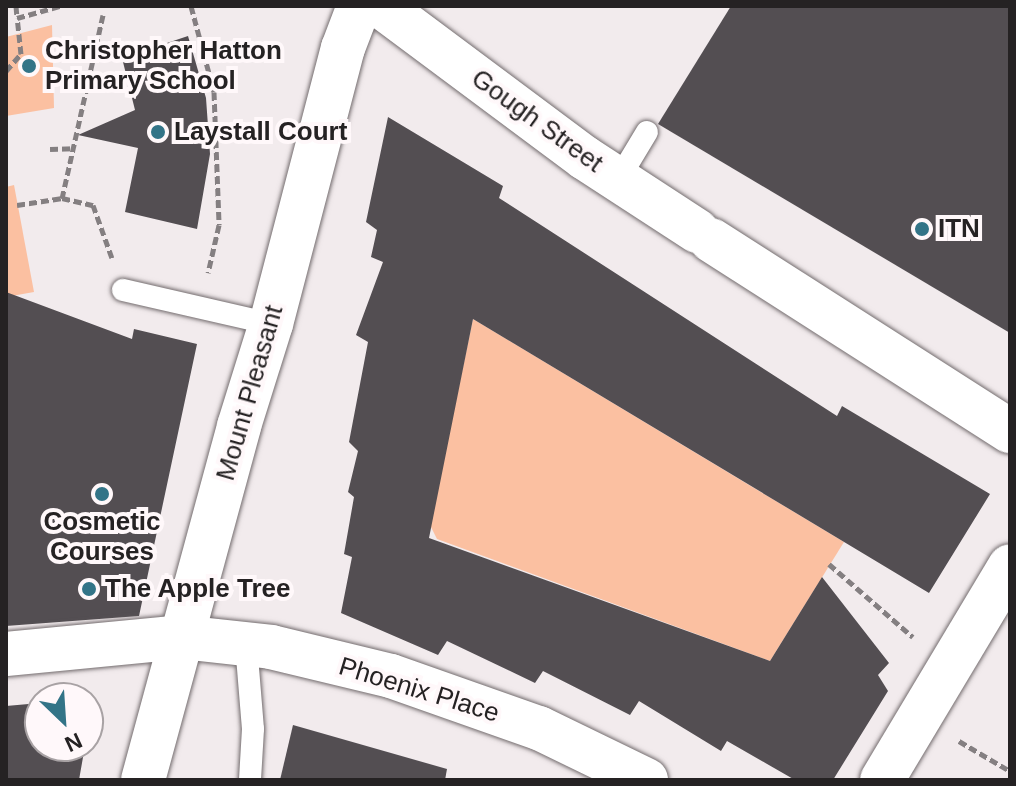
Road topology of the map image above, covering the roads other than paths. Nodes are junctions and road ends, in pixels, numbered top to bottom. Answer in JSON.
{"nodes":[{"id":1,"x":359,"y":6,"type":"edge"},
{"id":2,"x":381,"y":6,"type":"edge"},
{"id":3,"x":647,"y":132,"type":"dead end"},
{"id":4,"x":618,"y":180,"type":"junction"},
{"id":5,"x":123,"y":290,"type":"road end"},
{"id":6,"x":271,"y":324,"type":"junction"},
{"id":7,"x":1010,"y":431,"type":"edge"},
{"id":8,"x":1010,"y":566,"type":"edge"},
{"id":9,"x":181,"y":637,"type":"junction"},
{"id":10,"x":246,"y":644,"type":"junction"},
{"id":11,"x":6,"y":654,"type":"edge"},
{"id":12,"x":143,"y":780,"type":"edge"},
{"id":13,"x":250,"y":780,"type":"edge"},
{"id":14,"x":646,"y":780,"type":"edge"},
{"id":15,"x":882,"y":780,"type":"edge"}],
"edges":[{"from":1,"to":6,"type":"street","name":"Mount Pleasant"},
{"from":2,"to":4,"type":"street","name":"Gough Street"},
{"from":3,"to":4,"type":"lane"},
{"from":4,"to":7,"type":"street","name":"Gough Street"},
{"from":5,"to":6,"type":"lane"},
{"from":6,"to":9,"type":"street","name":"Mount Pleasant"},
{"from":8,"to":15,"type":"street"},
{"from":9,"to":10,"type":"street","name":"Phoenix Place"},
{"from":9,"to":11,"type":"street","name":"Phoenix Place"},
{"from":9,"to":12,"type":"street","name":"Mount Pleasant"},
{"from":10,"to":13,"type":"lane"},
{"from":10,"to":14,"type":"street","name":"Phoenix Place"}]}
